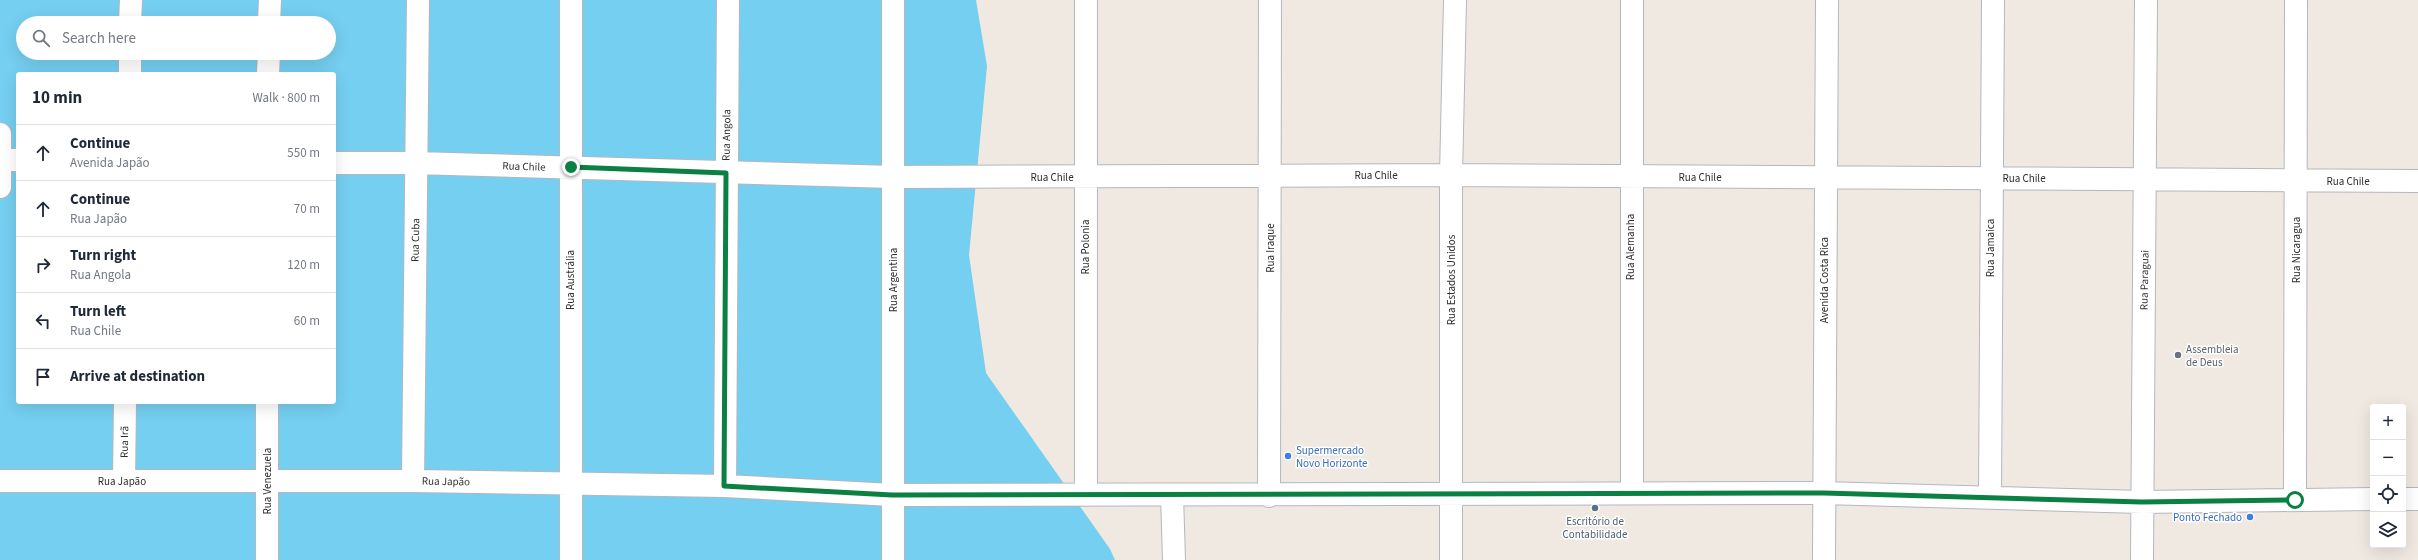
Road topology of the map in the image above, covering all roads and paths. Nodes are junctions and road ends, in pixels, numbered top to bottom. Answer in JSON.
{"nodes":[{"id":1,"x":131,"y":0,"type":"edge"},
{"id":2,"x":270,"y":0,"type":"edge"},
{"id":3,"x":418,"y":0,"type":"edge"},
{"id":4,"x":571,"y":0,"type":"edge"},
{"id":5,"x":728,"y":0,"type":"edge"},
{"id":6,"x":893,"y":0,"type":"edge"},
{"id":7,"x":1086,"y":0,"type":"edge"},
{"id":8,"x":1270,"y":0,"type":"edge"},
{"id":9,"x":1455,"y":0,"type":"edge"},
{"id":10,"x":1632,"y":0,"type":"edge"},
{"id":11,"x":1827,"y":0,"type":"edge"},
{"id":12,"x":1992,"y":0,"type":"edge"},
{"id":13,"x":2146,"y":0,"type":"edge"},
{"id":14,"x":2296,"y":0,"type":"edge"},
{"id":15,"x":130,"y":16,"type":"edge"},
{"id":16,"x":269,"y":16,"type":"edge"},
{"id":17,"x":130,"y":60,"type":"edge"},
{"id":18,"x":269,"y":60,"type":"edge"},
{"id":19,"x":130,"y":72,"type":"edge"},
{"id":20,"x":268,"y":72,"type":"edge"},
{"id":21,"x":0,"y":134,"type":"edge"},
{"id":22,"x":0,"y":160,"type":"edge"},
{"id":23,"x":16,"y":160,"type":"edge"},
{"id":24,"x":336,"y":163,"type":"edge"},
{"id":25,"x":416,"y":163,"type":"junction"},
{"id":26,"x":571,"y":167,"type":"junction"},
{"id":27,"x":726,"y":173,"type":"junction"},
{"id":28,"x":1271,"y":175,"type":"junction"},
{"id":29,"x":1451,"y":175,"type":"junction"},
{"id":30,"x":893,"y":177,"type":"junction"},
{"id":31,"x":1085,"y":177,"type":"junction"},
{"id":32,"x":1630,"y":177,"type":"junction"},
{"id":33,"x":1825,"y":177,"type":"junction"},
{"id":34,"x":1990,"y":178,"type":"junction"},
{"id":35,"x":2145,"y":178,"type":"junction"},
{"id":36,"x":2296,"y":181,"type":"junction"},
{"id":37,"x":2418,"y":181,"type":"edge"},
{"id":38,"x":0,"y":187,"type":"edge"},
{"id":39,"x":125,"y":404,"type":"edge"},
{"id":40,"x":267,"y":404,"type":"edge"},
{"id":41,"x":0,"y":481,"type":"edge"},
{"id":42,"x":124,"y":481,"type":"junction"},
{"id":43,"x":413,"y":481,"type":"junction"},
{"id":44,"x":267,"y":482,"type":"junction"},
{"id":45,"x":569,"y":483,"type":"junction"},
{"id":46,"x":724,"y":486,"type":"junction"},
{"id":47,"x":1632,"y":493,"type":"junction"},
{"id":48,"x":1824,"y":493,"type":"junction"},
{"id":49,"x":1451,"y":494,"type":"junction"},
{"id":50,"x":892,"y":495,"type":"junction"},
{"id":51,"x":1086,"y":495,"type":"junction"},
{"id":52,"x":1172,"y":495,"type":"junction"},
{"id":53,"x":1269,"y":496,"type":"junction"},
{"id":54,"x":1990,"y":496,"type":"junction"},
{"id":55,"x":2370,"y":499,"type":"edge"},
{"id":56,"x":2406,"y":499,"type":"edge"},
{"id":57,"x":2418,"y":499,"type":"edge"},
{"id":58,"x":2295,"y":500,"type":"junction"},
{"id":59,"x":2142,"y":502,"type":"junction"},
{"id":60,"x":267,"y":560,"type":"edge"},
{"id":61,"x":570,"y":560,"type":"edge"},
{"id":62,"x":893,"y":560,"type":"edge"},
{"id":63,"x":1174,"y":560,"type":"edge"},
{"id":64,"x":1451,"y":560,"type":"edge"},
{"id":65,"x":1824,"y":560,"type":"edge"},
{"id":66,"x":2142,"y":560,"type":"edge"}],
"edges":[{"from":1,"to":15,"type":"street"},
{"from":2,"to":16,"type":"street"},
{"from":3,"to":25,"type":"street","name":"Rua Cuba"},
{"from":4,"to":26,"type":"street","name":"Rua Austrália"},
{"from":5,"to":27,"type":"street","name":"Rua Angola"},
{"from":6,"to":30,"type":"street","name":"Rua Argentina"},
{"from":7,"to":31,"type":"street","name":"Rua Polonia"},
{"from":8,"to":28,"type":"street","name":"Rua Iraque"},
{"from":9,"to":29,"type":"street","name":"Rua Estados Unidos"},
{"from":10,"to":32,"type":"street","name":"Rua Alemanha"},
{"from":11,"to":33,"type":"street","name":"Avenida Costa Rica"},
{"from":12,"to":34,"type":"street","name":"Rua Jamaica"},
{"from":13,"to":35,"type":"street","name":"Rua Paraguai"},
{"from":14,"to":36,"type":"street","name":"Rua Nicaragua"},
{"from":17,"to":19,"type":"street"},
{"from":18,"to":20,"type":"street"},
{"from":21,"to":22,"type":"street"},
{"from":22,"to":23,"type":"street"},
{"from":22,"to":38,"type":"street"},
{"from":24,"to":25,"type":"street","name":"Rua Chile"},
{"from":25,"to":26,"type":"street","name":"Rua Chile"},
{"from":25,"to":43,"type":"street","name":"Rua Cuba"},
{"from":26,"to":27,"type":"street","name":"Rua Chile"},
{"from":26,"to":45,"type":"street","name":"Rua Austrália"},
{"from":27,"to":30,"type":"street","name":"Rua Chile"},
{"from":27,"to":46,"type":"street","name":"Rua Angola"},
{"from":28,"to":29,"type":"street","name":"Rua Chile"},
{"from":28,"to":31,"type":"street","name":"Rua Chile"},
{"from":28,"to":53,"type":"street","name":"Rua Iraque"},
{"from":29,"to":32,"type":"street","name":"Rua Chile"},
{"from":29,"to":49,"type":"street","name":"Rua Estados Unidos"},
{"from":30,"to":31,"type":"street","name":"Rua Chile"},
{"from":30,"to":50,"type":"street","name":"Rua Argentina"},
{"from":31,"to":51,"type":"street","name":"Rua Polonia"},
{"from":32,"to":33,"type":"street","name":"Rua Chile"},
{"from":32,"to":47,"type":"street","name":"Rua Alemanha"},
{"from":33,"to":34,"type":"street","name":"Rua Chile"},
{"from":33,"to":48,"type":"street","name":"Avenida Costa Rica"},
{"from":34,"to":35,"type":"street","name":"Rua Chile"},
{"from":34,"to":54,"type":"street","name":"Rua Jamaica"},
{"from":35,"to":36,"type":"street","name":"Rua Chile"},
{"from":35,"to":59,"type":"street","name":"Rua Paraguai"},
{"from":36,"to":37,"type":"street","name":"Rua Chile"},
{"from":36,"to":58,"type":"street","name":"Rua Nicaragua"},
{"from":39,"to":42,"type":"street","name":"Rua Irã"},
{"from":40,"to":44,"type":"street","name":"Rua Venezuela"},
{"from":41,"to":42,"type":"street","name":"Rua Japão"},
{"from":42,"to":44,"type":"street","name":"Rua Japão"},
{"from":43,"to":44,"type":"street","name":"Rua Japão"},
{"from":43,"to":45,"type":"street","name":"Rua Japão"},
{"from":44,"to":60,"type":"street","name":"Rua Venezuela"},
{"from":45,"to":46,"type":"street","name":"Rua Japão"},
{"from":45,"to":61,"type":"street","name":"Rua Austrália"},
{"from":46,"to":50,"type":"street","name":"Rua Japão"},
{"from":47,"to":48,"type":"street","name":"Rua Japão"},
{"from":47,"to":49,"type":"street","name":"Rua Japão"},
{"from":48,"to":54,"type":"street","name":"Rua Japão"},
{"from":48,"to":65,"type":"street","name":"Avenida Costa Rica"},
{"from":49,"to":53,"type":"street","name":"Rua Japão"},
{"from":49,"to":64,"type":"street","name":"Rua Estados Unidos"},
{"from":50,"to":51,"type":"street","name":"Rua Japão"},
{"from":50,"to":62,"type":"street","name":"Rua Argentina"},
{"from":51,"to":52,"type":"street","name":"Rua Japão"},
{"from":52,"to":53,"type":"street","name":"Rua Japão"},
{"from":52,"to":63,"type":"street"},
{"from":54,"to":59,"type":"street","name":"Rua Japão"},
{"from":55,"to":58,"type":"street","name":"Rua Japão"},
{"from":56,"to":57,"type":"street"},
{"from":58,"to":59,"type":"street","name":"Rua Japão"},
{"from":59,"to":66,"type":"street","name":"Rua Paraguai"}]}
